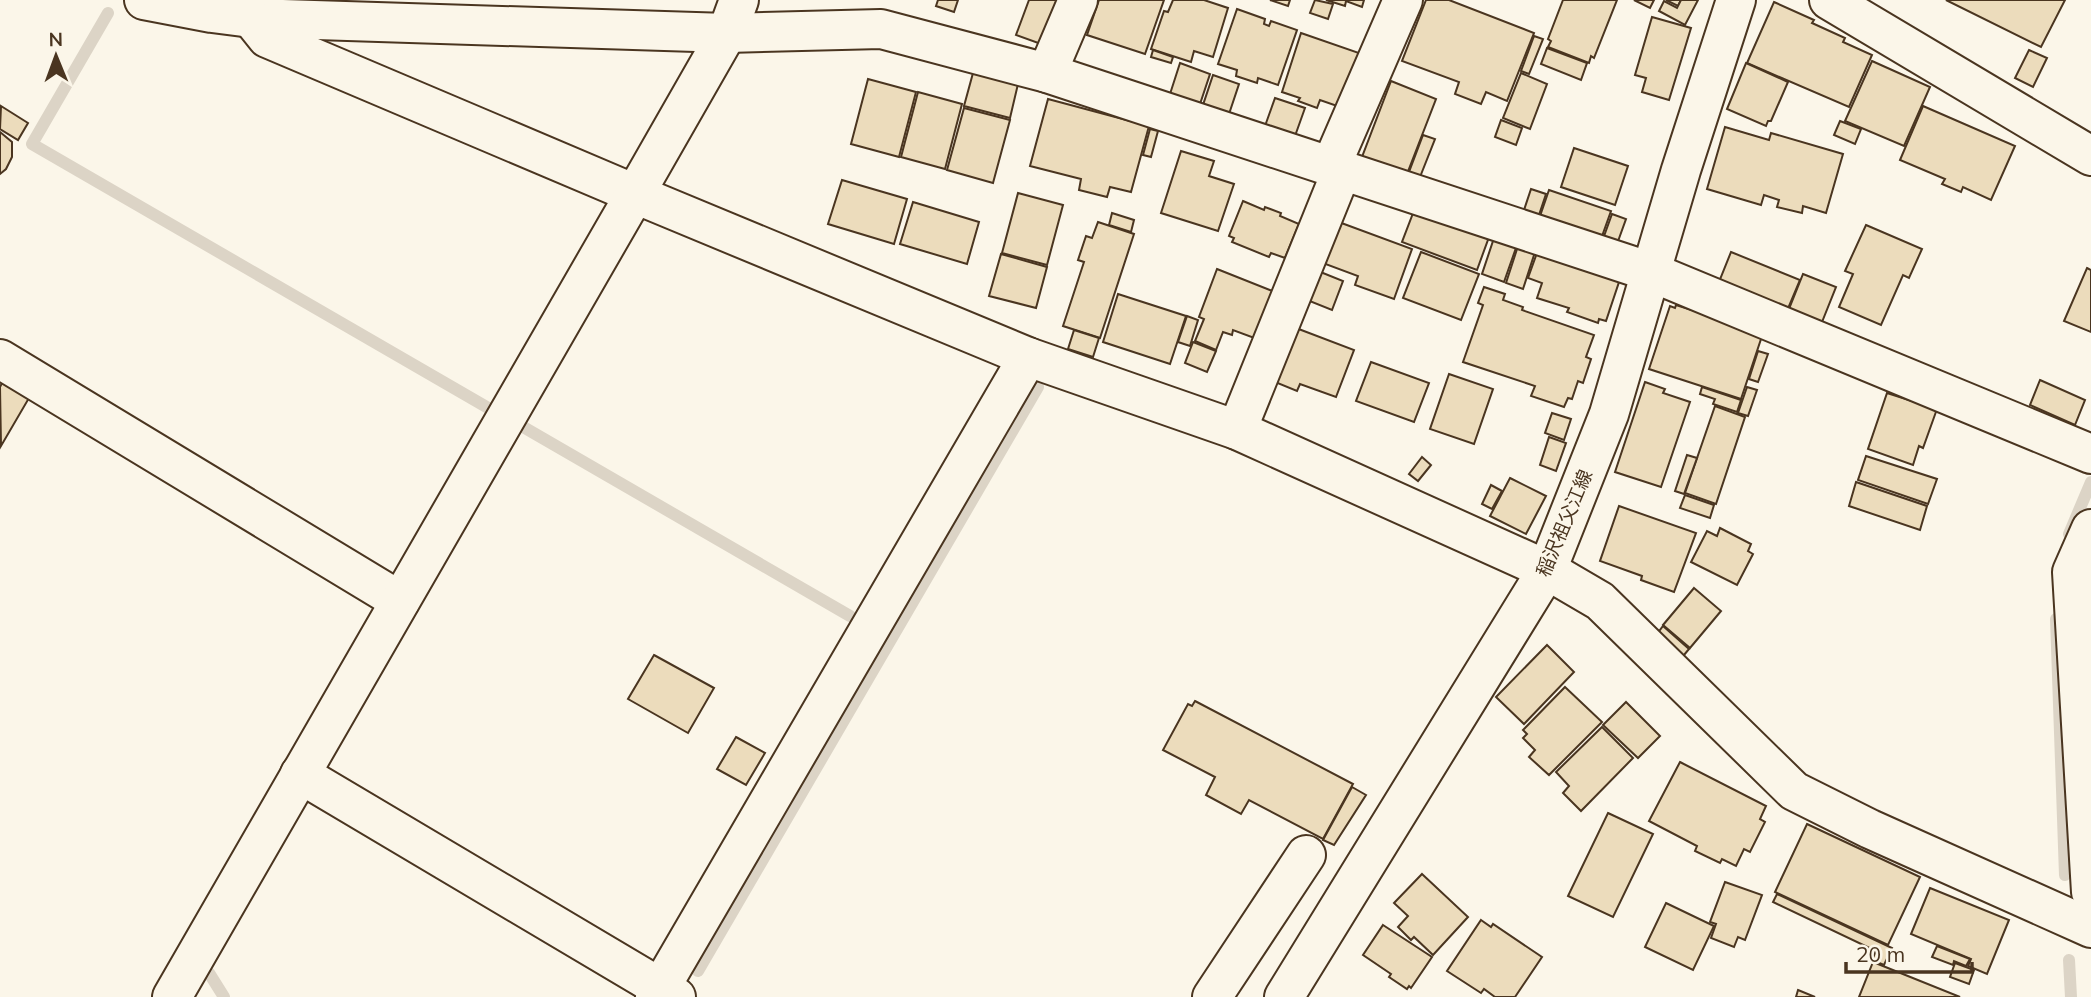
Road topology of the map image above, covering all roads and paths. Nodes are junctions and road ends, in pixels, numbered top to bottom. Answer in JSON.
{"nodes":[{"id":1,"x":144,"y":0,"type":"edge"},
{"id":2,"x":1078,"y":0,"type":"edge"},
{"id":3,"x":1403,"y":0,"type":"edge"},
{"id":4,"x":1736,"y":0,"type":"edge"},
{"id":5,"x":1829,"y":0,"type":"edge"},
{"id":6,"x":358,"y":10,"type":"edge"},
{"id":7,"x":733,"y":16,"type":"edge"},
{"id":8,"x":251,"y":18,"type":"junction"},
{"id":9,"x":1047,"y":73,"type":"junction"},
{"id":10,"x":2091,"y":156,"type":"edge"},
{"id":11,"x":1336,"y":168,"type":"junction"},
{"id":12,"x":635,"y":194,"type":"junction"},
{"id":13,"x":1651,"y":272,"type":"junction"},
{"id":14,"x":1028,"y":357,"type":"junction"},
{"id":15,"x":0,"y":359,"type":"edge"},
{"id":16,"x":1237,"y":430,"type":"junction"},
{"id":17,"x":2091,"y":454,"type":"edge"},
{"id":18,"x":2091,"y":529,"type":"edge"},
{"id":19,"x":1547,"y":570,"type":"junction"},
{"id":20,"x":400,"y":601,"type":"junction"},
{"id":21,"x":300,"y":774,"type":"junction"},
{"id":22,"x":1306,"y":855,"type":"dead end"},
{"id":23,"x":2091,"y":892,"type":"edge"},
{"id":24,"x":2091,"y":928,"type":"edge"},
{"id":25,"x":664,"y":994,"type":"edge"},
{"id":26,"x":172,"y":997,"type":"edge"},
{"id":27,"x":1212,"y":997,"type":"edge"},
{"id":28,"x":1284,"y":997,"type":"edge"}],
"edges":[{"from":1,"to":8,"type":"street"},
{"from":2,"to":9,"type":"street"},
{"from":3,"to":11,"type":"street"},
{"from":4,"to":13,"type":"street","name":"稲沢祖父江線"},
{"from":5,"to":10,"type":"street"},
{"from":6,"to":7,"type":"street"},
{"from":6,"to":8,"type":"street"},
{"from":7,"to":9,"type":"street"},
{"from":7,"to":12,"type":"street"},
{"from":8,"to":12,"type":"street"},
{"from":9,"to":11,"type":"street"},
{"from":11,"to":13,"type":"street"},
{"from":11,"to":16,"type":"street"},
{"from":12,"to":14,"type":"street"},
{"from":12,"to":20,"type":"street"},
{"from":13,"to":17,"type":"street"},
{"from":13,"to":19,"type":"street","name":"稲沢祖父江線"},
{"from":14,"to":16,"type":"street"},
{"from":14,"to":25,"type":"street"},
{"from":15,"to":20,"type":"street"},
{"from":16,"to":19,"type":"street"},
{"from":18,"to":23,"type":"street"},
{"from":19,"to":24,"type":"street"},
{"from":19,"to":28,"type":"street","name":"稲沢祖父江線"},
{"from":20,"to":21,"type":"street"},
{"from":21,"to":25,"type":"street"},
{"from":21,"to":26,"type":"street"},
{"from":22,"to":27,"type":"street"}]}
